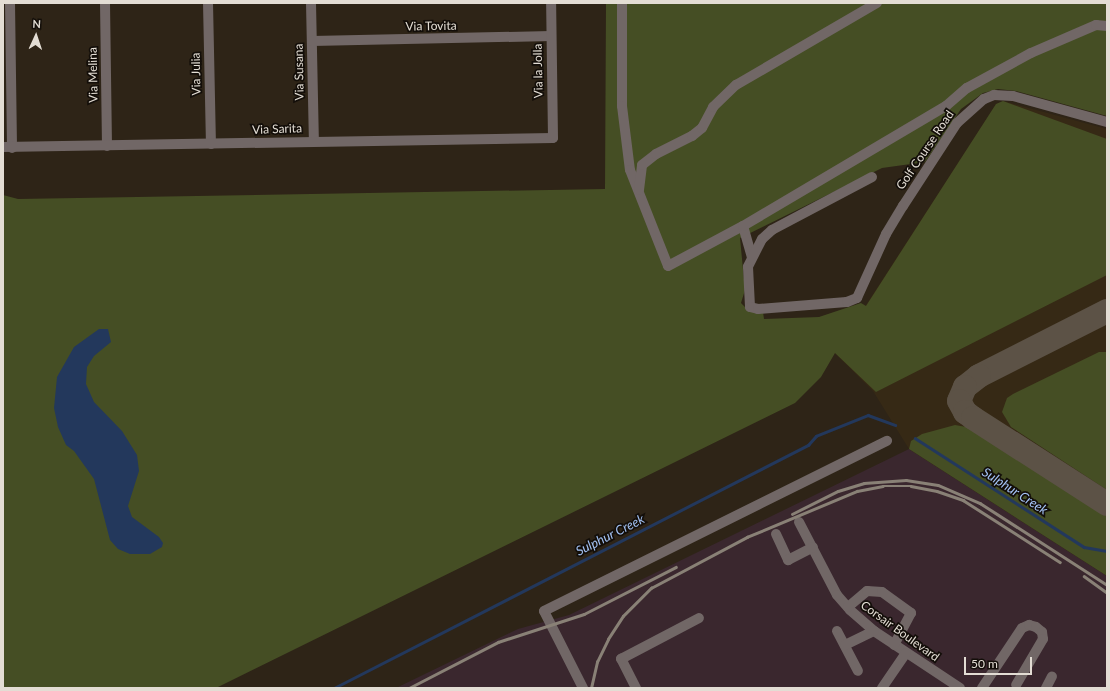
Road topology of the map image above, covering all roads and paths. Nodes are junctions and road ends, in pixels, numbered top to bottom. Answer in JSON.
{"nodes":[{"id":1,"x":10,"y":3,"type":"edge"},
{"id":2,"x":105,"y":3,"type":"edge"},
{"id":3,"x":208,"y":3,"type":"edge"},
{"id":4,"x":311,"y":3,"type":"edge"},
{"id":5,"x":551,"y":3,"type":"edge"},
{"id":6,"x":622,"y":3,"type":"edge"},
{"id":7,"x":877,"y":3,"type":"edge"},
{"id":8,"x":1107,"y":26,"type":"edge"},
{"id":9,"x":551,"y":36,"type":"junction"},
{"id":10,"x":312,"y":41,"type":"junction"},
{"id":11,"x":1107,"y":122,"type":"edge"},
{"id":12,"x":553,"y":138,"type":"joint"},
{"id":13,"x":314,"y":141,"type":"junction"},
{"id":14,"x":211,"y":144,"type":"junction"},
{"id":15,"x":107,"y":146,"type":"junction"},
{"id":16,"x":8,"y":148,"type":"edge"},
{"id":17,"x":872,"y":177,"type":"dead end"},
{"id":18,"x":639,"y":192,"type":"junction"},
{"id":19,"x":743,"y":226,"type":"junction"},
{"id":20,"x":752,"y":257,"type":"junction"},
{"id":21,"x":888,"y":441,"type":"dead end"},
{"id":22,"x":800,"y":522,"type":"dead end"},
{"id":23,"x":776,"y":534,"type":"dead end"},
{"id":24,"x":812,"y":547,"type":"junction"},
{"id":25,"x":848,"y":607,"type":"junction"},
{"id":26,"x":699,"y":618,"type":"dead end"},
{"id":27,"x":837,"y":630,"type":"dead end"},
{"id":28,"x":874,"y":631,"type":"junction"},
{"id":29,"x":844,"y":645,"type":"junction"},
{"id":30,"x":894,"y":645,"type":"junction"},
{"id":31,"x":906,"y":653,"type":"junction"},
{"id":32,"x":858,"y":671,"type":"dead end"},
{"id":33,"x":1052,"y":676,"type":"dead end"},
{"id":34,"x":1016,"y":687,"type":"edge"},
{"id":35,"x":583,"y":688,"type":"edge"},
{"id":36,"x":636,"y":688,"type":"edge"},
{"id":37,"x":882,"y":688,"type":"edge"},
{"id":38,"x":960,"y":688,"type":"edge"},
{"id":39,"x":982,"y":688,"type":"edge"},
{"id":40,"x":1046,"y":688,"type":"edge"}],
"edges":[{"from":1,"to":16,"type":"street"},
{"from":2,"to":15,"type":"street","name":"Via Melina"},
{"from":3,"to":14,"type":"street","name":"Via Julia"},
{"from":4,"to":10,"type":"street","name":"Via Susana"},
{"from":5,"to":9,"type":"street","name":"Via la Jolla"},
{"from":6,"to":18,"type":"street"},
{"from":7,"to":18,"type":"street"},
{"from":8,"to":19,"type":"street"},
{"from":9,"to":10,"type":"street","name":"Via Tovita"},
{"from":9,"to":12,"type":"street","name":"Via la Jolla"},
{"from":10,"to":13,"type":"street","name":"Via Susana"},
{"from":11,"to":20,"type":"street","name":"Golf Course Road"},
{"from":12,"to":13,"type":"street","name":"Via Sarita"},
{"from":13,"to":14,"type":"street","name":"Via Sarita"},
{"from":14,"to":15,"type":"street","name":"Via Sarita"},
{"from":15,"to":16,"type":"street","name":"Via Sarita"},
{"from":17,"to":20,"type":"street"},
{"from":18,"to":19,"type":"street"},
{"from":19,"to":20,"type":"street"},
{"from":21,"to":35,"type":"street"},
{"from":22,"to":24,"type":"street","name":"Corsair Boulevard"},
{"from":23,"to":24,"type":"street"},
{"from":24,"to":25,"type":"street","name":"Corsair Boulevard"},
{"from":25,"to":28,"type":"street","name":"Corsair Boulevard"},
{"from":25,"to":30,"type":"street"},
{"from":26,"to":36,"type":"street"},
{"from":27,"to":29,"type":"street"},
{"from":28,"to":29,"type":"street"},
{"from":28,"to":30,"type":"street","name":"Corsair Boulevard"},
{"from":29,"to":32,"type":"street"},
{"from":30,"to":31,"type":"street","name":"Corsair Boulevard"},
{"from":31,"to":37,"type":"street"},
{"from":31,"to":38,"type":"street","name":"Corsair Boulevard"},
{"from":33,"to":40,"type":"street"},
{"from":34,"to":39,"type":"street"}]}
